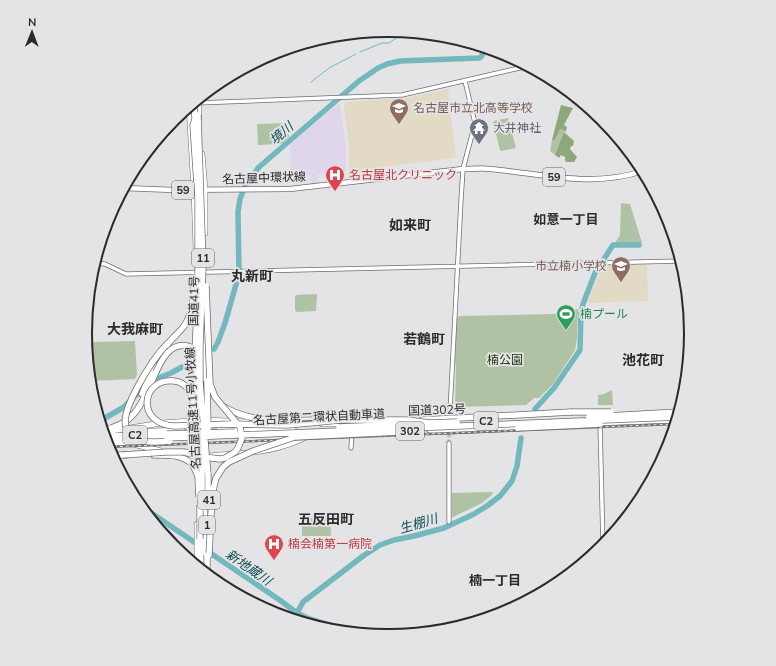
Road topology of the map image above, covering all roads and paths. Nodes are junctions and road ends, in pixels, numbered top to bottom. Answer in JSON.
{"nodes":[{"id":1,"x":519,"y":68,"type":"edge"},
{"id":2,"x":465,"y":81,"type":"junction"},
{"id":3,"x":203,"y":102,"type":"edge"},
{"id":4,"x":195,"y":108,"type":"edge"},
{"id":5,"x":195,"y":108,"type":"edge"},
{"id":6,"x":196,"y":108,"type":"edge"},
{"id":7,"x":189,"y":114,"type":"edge"},
{"id":8,"x":464,"y":169,"type":"junction"},
{"id":9,"x":637,"y":173,"type":"edge"},
{"id":10,"x":130,"y":188,"type":"edge"},
{"id":11,"x":194,"y":190,"type":"junction"},
{"id":12,"x":204,"y":190,"type":"junction"},
{"id":13,"x":198,"y":223,"type":"junction"},
{"id":14,"x":203,"y":236,"type":"junction"},
{"id":15,"x":675,"y":261,"type":"edge"},
{"id":16,"x":100,"y":264,"type":"edge"},
{"id":17,"x":457,"y":266,"type":"junction"},
{"id":18,"x":197,"y":272,"type":"junction"},
{"id":19,"x":205,"y":272,"type":"junction"},
{"id":20,"x":168,"y":343,"type":"junction"},
{"id":21,"x":222,"y":406,"type":"junction"},
{"id":22,"x":450,"y":411,"type":"dead end"},
{"id":23,"x":674,"y":411,"type":"edge"},
{"id":24,"x":673,"y":412,"type":"edge"},
{"id":25,"x":600,"y":414,"type":"junction"},
{"id":26,"x":652,"y":416,"type":"junction"},
{"id":27,"x":672,"y":417,"type":"edge"},
{"id":28,"x":194,"y":420,"type":"junction"},
{"id":29,"x":203,"y":420,"type":"junction"},
{"id":30,"x":336,"y":420,"type":"junction"},
{"id":31,"x":422,"y":420,"type":"junction"},
{"id":32,"x":671,"y":420,"type":"edge"},
{"id":33,"x":352,"y":423,"type":"junction"},
{"id":34,"x":600,"y":423,"type":"junction"},
{"id":35,"x":310,"y":425,"type":"junction"},
{"id":36,"x":119,"y":426,"type":"junction"},
{"id":37,"x":430,"y":427,"type":"junction"},
{"id":38,"x":219,"y":428,"type":"tunnel mouth"},
{"id":39,"x":182,"y":430,"type":"tunnel mouth"},
{"id":40,"x":109,"y":431,"type":"edge"},
{"id":41,"x":110,"y":432,"type":"edge"},
{"id":42,"x":110,"y":433,"type":"edge"},
{"id":43,"x":110,"y":433,"type":"edge"},
{"id":44,"x":282,"y":433,"type":"junction"},
{"id":45,"x":352,"y":433,"type":"junction"},
{"id":46,"x":310,"y":435,"type":"junction"},
{"id":47,"x":220,"y":438,"type":"dead end"},
{"id":48,"x":183,"y":439,"type":"dead end"},
{"id":49,"x":113,"y":442,"type":"edge"},
{"id":50,"x":113,"y":442,"type":"edge"},
{"id":51,"x":114,"y":442,"type":"edge"},
{"id":52,"x":449,"y":443,"type":"tunnel mouth"},
{"id":53,"x":351,"y":448,"type":"dead end"},
{"id":54,"x":122,"y":455,"type":"joint"},
{"id":55,"x":202,"y":455,"type":"junction"},
{"id":56,"x":208,"y":477,"type":"junction"},
{"id":57,"x":449,"y":522,"type":"dead end"},
{"id":58,"x":603,"y":536,"type":"edge"},
{"id":59,"x":199,"y":537,"type":"junction"},
{"id":60,"x":197,"y":559,"type":"edge"},
{"id":61,"x":200,"y":561,"type":"edge"},
{"id":62,"x":208,"y":561,"type":"junction"},
{"id":63,"x":204,"y":565,"type":"edge"},
{"id":64,"x":208,"y":568,"type":"edge"}],
"edges":[{"from":1,"to":2,"type":"street"},
{"from":2,"to":3,"type":"street"},
{"from":2,"to":8,"type":"street"},
{"from":4,"to":13,"type":"highway","name":"名古屋高速11号小牧線","number":"11","bridge":true},
{"from":5,"to":14,"type":"highway","name":"名古屋高速11号小牧線","number":"11","bridge":true},
{"from":6,"to":12,"type":"highway","name":"国道41号"},
{"from":7,"to":11,"type":"highway","name":"国道41号","number":"41"},
{"from":8,"to":9,"type":"main road","name":"名古屋中環状線","number":"59"},
{"from":8,"to":12,"type":"main road","name":"名古屋中環状線","number":"59"},
{"from":8,"to":17,"type":"street"},
{"from":10,"to":11,"type":"main road","name":"名古屋中環状線","number":"59"},
{"from":11,"to":12,"type":"main road","name":"名古屋中環状線","number":"59"},
{"from":11,"to":18,"type":"highway","name":"国道41号","number":"41"},
{"from":12,"to":19,"type":"highway","name":"国道41号"},
{"from":13,"to":20,"type":"highway","bridge":true},
{"from":13,"to":55,"type":"highway","name":"名古屋高速11号小牧線","number":"11","bridge":true},
{"from":14,"to":21,"type":"highway","bridge":true},
{"from":14,"to":56,"type":"highway","name":"名古屋高速11号小牧線","number":"11","bridge":true},
{"from":15,"to":17,"type":"street"},
{"from":16,"to":18,"type":"street"},
{"from":17,"to":19,"type":"street"},
{"from":17,"to":22,"type":"street"},
{"from":18,"to":19,"type":"street"},
{"from":18,"to":28,"type":"highway","name":"国道41号","number":"41"},
{"from":19,"to":29,"type":"highway","name":"国道41号"},
{"from":20,"to":36,"type":"highway","bridge":true},
{"from":20,"to":44,"type":"highway","bridge":true},
{"from":21,"to":30,"type":"highway","bridge":true},
{"from":21,"to":54,"type":"highway","bridge":true},
{"from":23,"to":25,"type":"highway","name":"国道302号","number":"302"},
{"from":24,"to":26,"type":"highway","name":"名古屋第二環状自動車道","number":"C2","bridge":true},
{"from":25,"to":31,"type":"highway","name":"国道302号","number":"302"},
{"from":25,"to":34,"type":"street"},
{"from":26,"to":27,"type":"highway","name":"名古屋第二環状自動車道","number":"C2","bridge":true},
{"from":26,"to":31,"type":"highway","bridge":true},
{"from":26,"to":37,"type":"highway","name":"名古屋第二環状自動車道","number":"C2","bridge":true},
{"from":26,"to":37,"type":"highway","bridge":true},
{"from":28,"to":29,"type":"highway"},
{"from":28,"to":41,"type":"highway"},
{"from":28,"to":55,"type":"highway","name":"国道41号","number":"41"},
{"from":29,"to":35,"type":"highway"},
{"from":29,"to":55,"type":"highway","name":"国道41号","number":"41"},
{"from":30,"to":37,"type":"highway","bridge":true},
{"from":30,"to":55,"type":"highway","bridge":true},
{"from":31,"to":33,"type":"highway","name":"国道302号","number":"302"},
{"from":32,"to":34,"type":"highway","name":"国道302号","number":"302"},
{"from":33,"to":35,"type":"highway","name":"国道302号","number":"302"},
{"from":33,"to":45,"type":"street"},
{"from":34,"to":37,"type":"highway","name":"国道302号","number":"302"},
{"from":34,"to":58,"type":"street"},
{"from":35,"to":38,"type":"highway","name":"国道302号","number":"302"},
{"from":36,"to":40,"type":"highway"},
{"from":36,"to":56,"type":"highway","bridge":true},
{"from":37,"to":42,"type":"highway","name":"名古屋第二環状自動車道","number":"C2","bridge":true},
{"from":37,"to":44,"type":"highway","name":"名古屋第二環状自動車道","number":"C2","bridge":true},
{"from":37,"to":45,"type":"highway","name":"国道302号","number":"302"},
{"from":37,"to":62,"type":"highway","bridge":true},
{"from":39,"to":43,"type":"highway"},
{"from":44,"to":49,"type":"highway","name":"名古屋第二環状自動車道","number":"C2","bridge":true},
{"from":45,"to":46,"type":"highway","name":"国道302号","number":"302"},
{"from":45,"to":53,"type":"street"},
{"from":46,"to":47,"type":"highway","name":"国道302号","number":"302"},
{"from":46,"to":55,"type":"highway"},
{"from":48,"to":50,"type":"highway"},
{"from":51,"to":55,"type":"highway"},
{"from":52,"to":57,"type":"street"},
{"from":54,"to":59,"type":"highway","bridge":true},
{"from":55,"to":56,"type":"highway","name":"国道41号","number":"41"},
{"from":55,"to":59,"type":"highway","number":"1","bridge":true},
{"from":56,"to":62,"type":"highway","number":"1","bridge":true},
{"from":56,"to":62,"type":"highway","name":"国道41号","number":"41","bridge":true},
{"from":56,"to":63,"type":"highway","bridge":true},
{"from":59,"to":60,"type":"highway"},
{"from":59,"to":61,"type":"highway","number":"1"},
{"from":62,"to":64,"type":"highway","number":"1","bridge":true}]}
